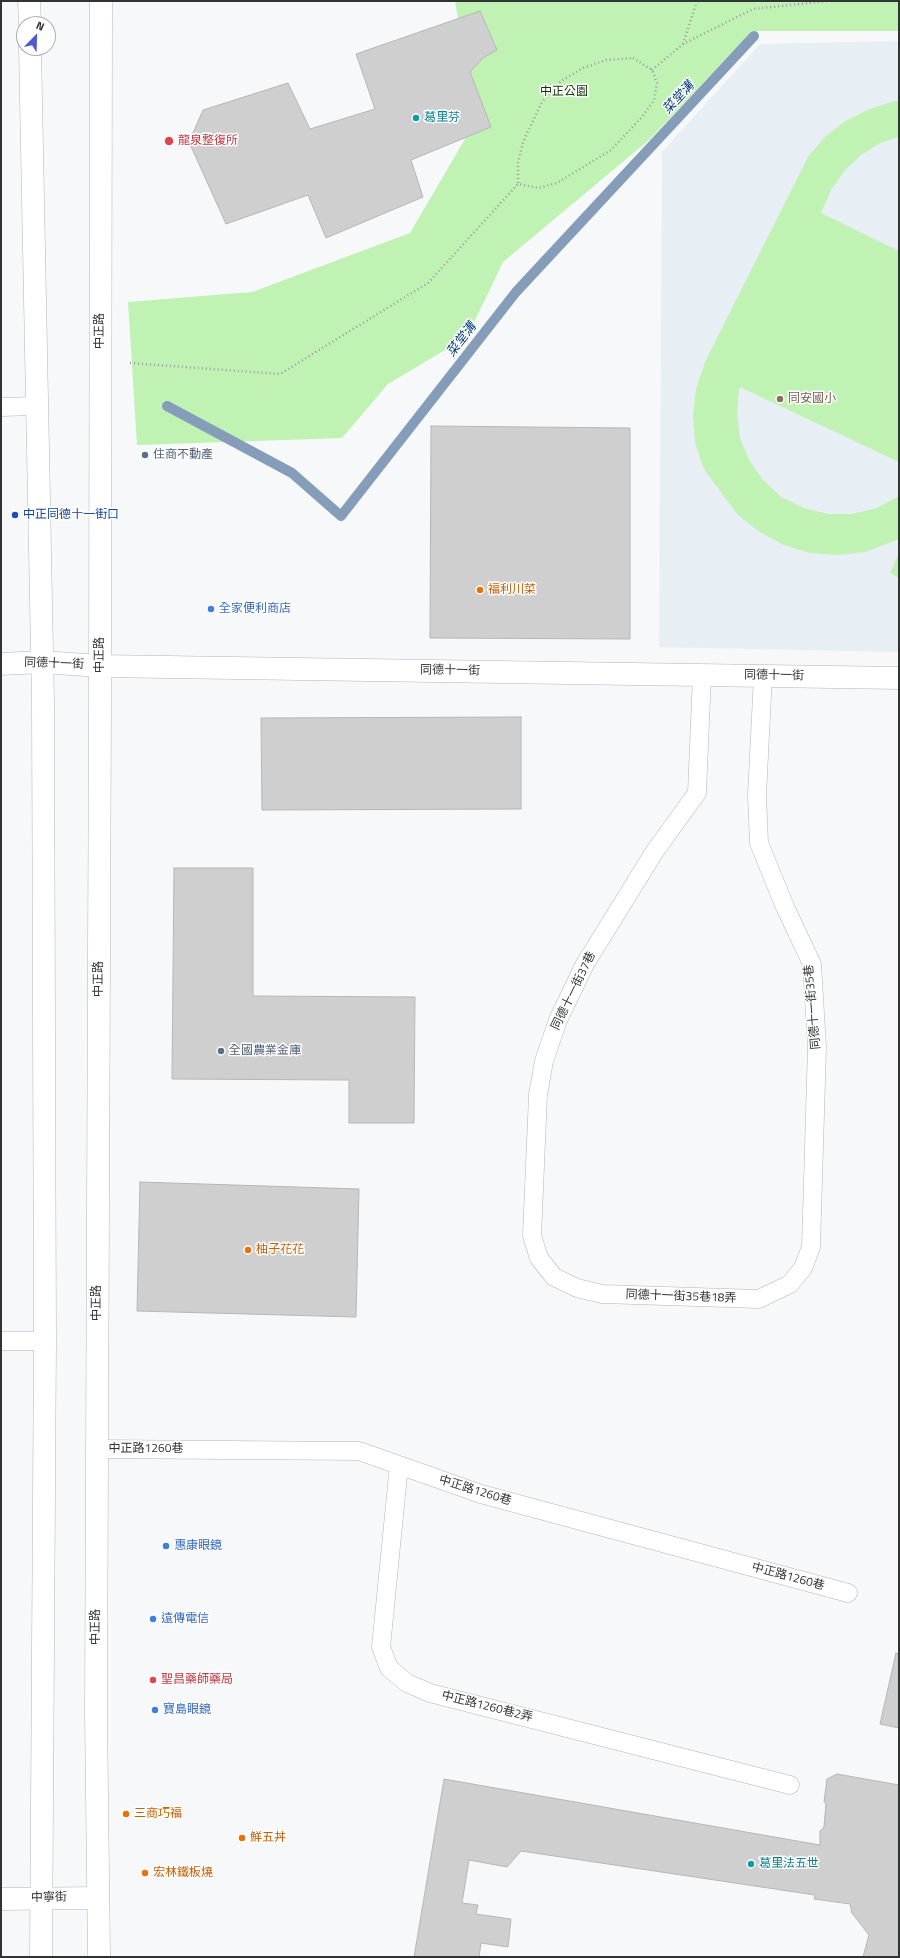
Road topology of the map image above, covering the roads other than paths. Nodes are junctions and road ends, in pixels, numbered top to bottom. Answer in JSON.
{"nodes":[{"id":1,"x":29,"y":1,"type":"edge"},
{"id":2,"x":100,"y":1,"type":"edge"},
{"id":3,"x":30,"y":16,"type":"edge"},
{"id":4,"x":30,"y":56,"type":"edge"},
{"id":5,"x":36,"y":406,"type":"junction"},
{"id":6,"x":1,"y":407,"type":"edge"},
{"id":7,"x":42,"y":662,"type":"junction"},
{"id":8,"x":1,"y":664,"type":"edge"},
{"id":9,"x":100,"y":666,"type":"junction"},
{"id":10,"x":702,"y":676,"type":"junction"},
{"id":11,"x":763,"y":676,"type":"junction"},
{"id":12,"x":899,"y":678,"type":"edge"},
{"id":13,"x":602,"y":1294,"type":"joint"},
{"id":14,"x":759,"y":1299,"type":"joint"},
{"id":15,"x":1,"y":1341,"type":"edge"},
{"id":16,"x":46,"y":1341,"type":"junction"},
{"id":17,"x":96,"y":1449,"type":"junction"},
{"id":18,"x":399,"y":1465,"type":"junction"},
{"id":19,"x":848,"y":1593,"type":"dead end"},
{"id":20,"x":790,"y":1785,"type":"dead end"},
{"id":21,"x":40,"y":1898,"type":"junction"},
{"id":22,"x":98,"y":1898,"type":"junction"},
{"id":23,"x":1,"y":1899,"type":"edge"},
{"id":24,"x":41,"y":1957,"type":"edge"},
{"id":25,"x":99,"y":1957,"type":"edge"}],
"edges":[{"from":1,"to":3,"type":"street"},
{"from":2,"to":9,"type":"street","name":"中正路"},
{"from":4,"to":5,"type":"street"},
{"from":5,"to":6,"type":"lane"},
{"from":5,"to":7,"type":"street"},
{"from":7,"to":8,"type":"street","name":"同德十一街"},
{"from":7,"to":9,"type":"street","name":"同德十一街"},
{"from":7,"to":16,"type":"street"},
{"from":9,"to":10,"type":"street","name":"同德十一街"},
{"from":9,"to":17,"type":"street","name":"中正路"},
{"from":10,"to":11,"type":"street","name":"同德十一街"},
{"from":10,"to":13,"type":"lane","name":"同德十一街37巷"},
{"from":11,"to":12,"type":"street","name":"同德十一街"},
{"from":11,"to":14,"type":"lane","name":"同德十一街35巷"},
{"from":13,"to":14,"type":"lane","name":"同德十一街35巷18弄"},
{"from":15,"to":16,"type":"lane"},
{"from":16,"to":21,"type":"street"},
{"from":17,"to":18,"type":"lane","name":"中正路1260巷"},
{"from":17,"to":22,"type":"street","name":"中正路"},
{"from":18,"to":19,"type":"lane","name":"中正路1260巷"},
{"from":18,"to":20,"type":"lane","name":"中正路1260巷2弄"},
{"from":21,"to":22,"type":"street","name":"中寧街"},
{"from":21,"to":23,"type":"street","name":"中寧街"},
{"from":21,"to":24,"type":"street"},
{"from":22,"to":25,"type":"street","name":"中正路"}]}
